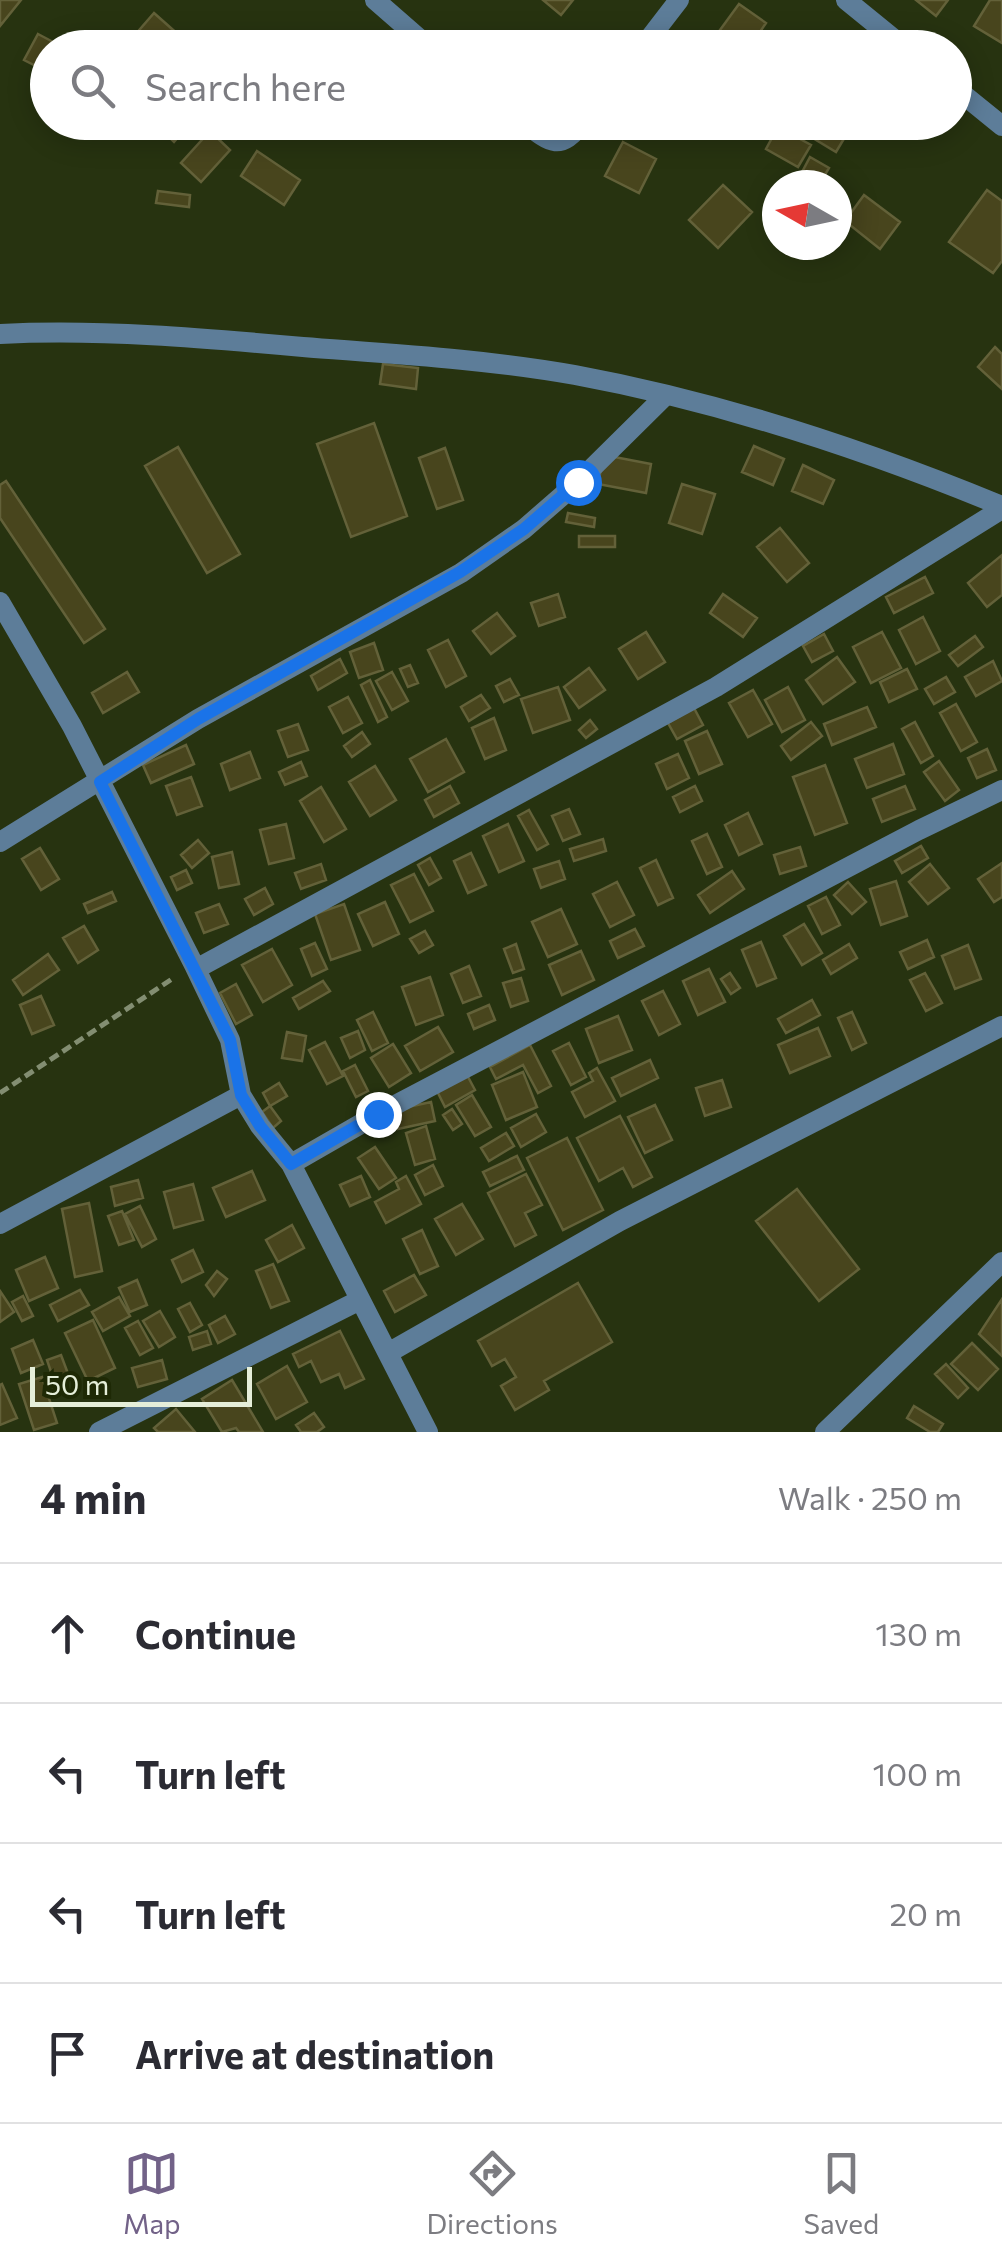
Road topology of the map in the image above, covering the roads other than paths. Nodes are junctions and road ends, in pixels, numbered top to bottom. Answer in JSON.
{"nodes":[{"id":1,"x":375,"y":0,"type":"edge"},
{"id":2,"x":679,"y":0,"type":"edge"},
{"id":3,"x":846,"y":0,"type":"edge"},
{"id":4,"x":409,"y":30,"type":"edge"},
{"id":5,"x":656,"y":30,"type":"edge"},
{"id":6,"x":884,"y":30,"type":"edge"},
{"id":7,"x":972,"y":102,"type":"edge"},
{"id":8,"x":1002,"y":126,"type":"edge"},
{"id":9,"x":0,"y":334,"type":"edge"},
{"id":10,"x":666,"y":395,"type":"junction"},
{"id":11,"x":1002,"y":507,"type":"edge"},
{"id":12,"x":0,"y":602,"type":"edge"},
{"id":13,"x":100,"y":782,"type":"junction"},
{"id":14,"x":1002,"y":790,"type":"edge"},
{"id":15,"x":0,"y":842,"type":"edge"},
{"id":16,"x":195,"y":967,"type":"junction"},
{"id":17,"x":1002,"y":1026,"type":"edge"},
{"id":18,"x":241,"y":1095,"type":"junction"},
{"id":19,"x":291,"y":1164,"type":"junction"},
{"id":20,"x":0,"y":1224,"type":"edge"},
{"id":21,"x":1002,"y":1262,"type":"edge"},
{"id":22,"x":360,"y":1300,"type":"junction"},
{"id":23,"x":388,"y":1353,"type":"junction"},
{"id":24,"x":99,"y":1432,"type":"edge"},
{"id":25,"x":428,"y":1432,"type":"edge"},
{"id":26,"x":826,"y":1432,"type":"edge"}],
"edges":[{"from":1,"to":4,"type":"street"},
{"from":2,"to":5,"type":"street"},
{"from":3,"to":6,"type":"street"},
{"from":7,"to":8,"type":"street"},
{"from":9,"to":10,"type":"street"},
{"from":10,"to":11,"type":"street"},
{"from":10,"to":13,"type":"street"},
{"from":11,"to":16,"type":"street"},
{"from":12,"to":13,"type":"street"},
{"from":13,"to":15,"type":"street"},
{"from":13,"to":16,"type":"street"},
{"from":14,"to":19,"type":"street"},
{"from":16,"to":18,"type":"street"},
{"from":17,"to":23,"type":"street"},
{"from":18,"to":19,"type":"street"},
{"from":18,"to":20,"type":"street"},
{"from":19,"to":22,"type":"street"},
{"from":21,"to":26,"type":"street"},
{"from":22,"to":23,"type":"street"},
{"from":22,"to":24,"type":"street"},
{"from":23,"to":25,"type":"street"}]}
